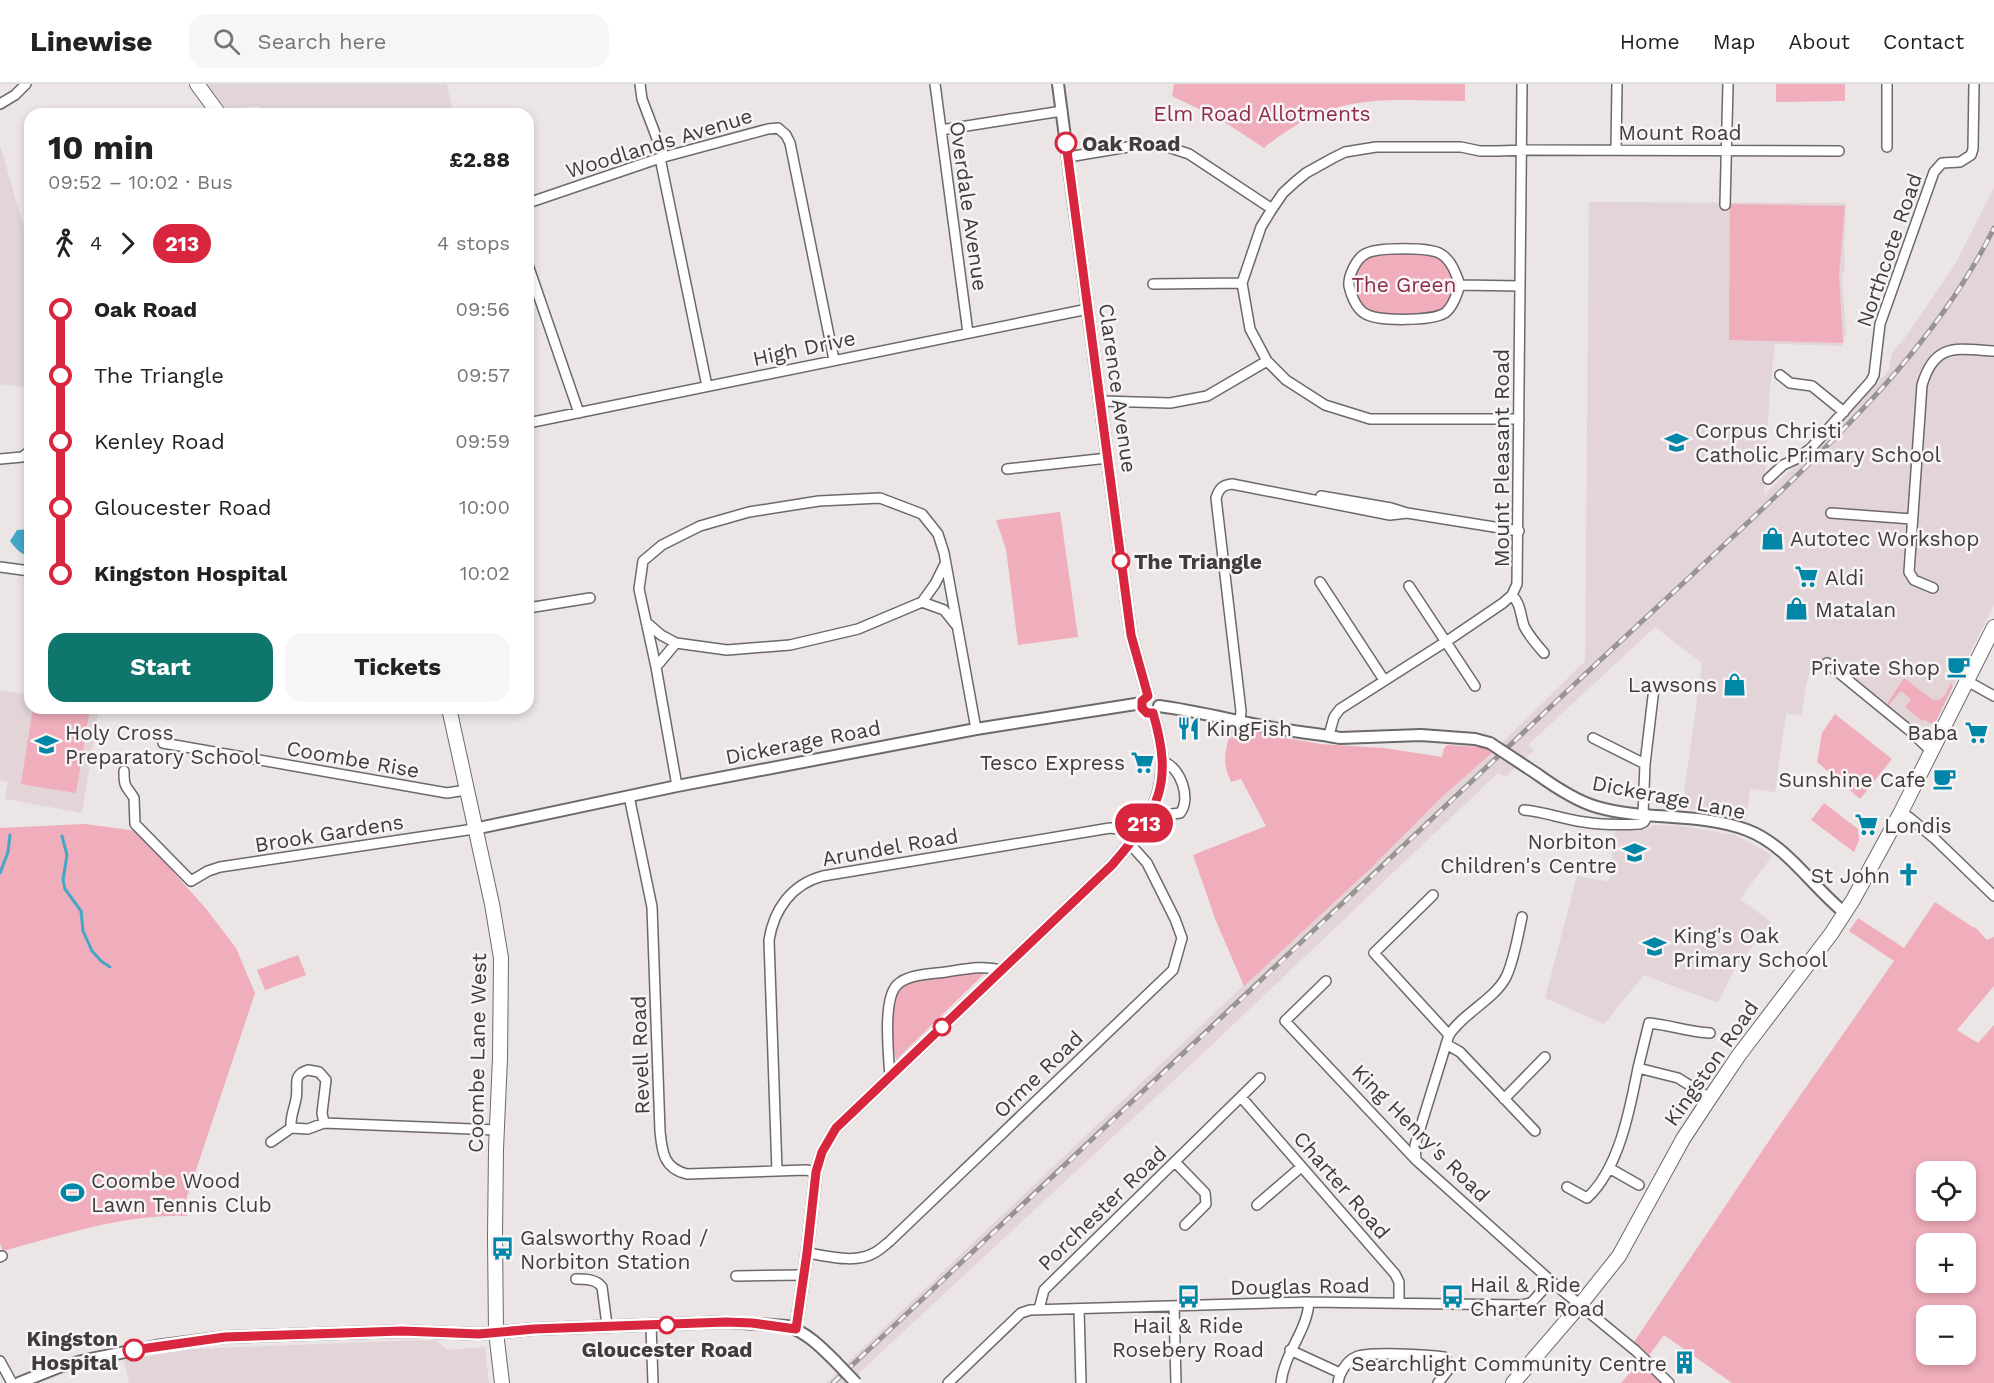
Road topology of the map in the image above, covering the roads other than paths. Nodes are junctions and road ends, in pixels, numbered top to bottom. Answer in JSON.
{"nodes":[{"id":1,"x":26,"y":84,"type":"edge"},
{"id":2,"x":197,"y":84,"type":"edge"},
{"id":3,"x":640,"y":84,"type":"edge"},
{"id":4,"x":935,"y":84,"type":"edge"},
{"id":5,"x":1058,"y":84,"type":"edge"},
{"id":6,"x":1522,"y":84,"type":"edge"},
{"id":7,"x":1617,"y":84,"type":"edge"},
{"id":8,"x":1728,"y":84,"type":"edge"},
{"id":9,"x":1887,"y":84,"type":"edge"},
{"id":10,"x":1974,"y":84,"type":"edge"},
{"id":11,"x":0,"y":104,"type":"edge"},
{"id":12,"x":215,"y":108,"type":"edge"},
{"id":13,"x":1062,"y":111,"type":"junction"},
{"id":14,"x":941,"y":130,"type":"junction"},
{"id":15,"x":1887,"y":147,"type":"dead end"},
{"id":16,"x":1616,"y":150,"type":"junction"},
{"id":17,"x":1726,"y":150,"type":"junction"},
{"id":18,"x":1521,"y":151,"type":"junction"},
{"id":19,"x":1839,"y":151,"type":"dead end"},
{"id":20,"x":1068,"y":157,"type":"junction"},
{"id":21,"x":662,"y":158,"type":"junction"},
{"id":22,"x":534,"y":201,"type":"edge"},
{"id":23,"x":1725,"y":205,"type":"dead end"},
{"id":24,"x":1272,"y":209,"type":"junction"},
{"id":25,"x":534,"y":282,"type":"edge"},
{"id":26,"x":1242,"y":283,"type":"junction"},
{"id":27,"x":1153,"y":284,"type":"dead end"},
{"id":28,"x":1460,"y":285,"type":"junction"},
{"id":29,"x":1520,"y":286,"type":"junction"},
{"id":30,"x":1088,"y":309,"type":"junction"},
{"id":31,"x":968,"y":333,"type":"junction"},
{"id":32,"x":1994,"y":351,"type":"edge"},
{"id":33,"x":834,"y":360,"type":"junction"},
{"id":34,"x":1267,"y":361,"type":"junction"},
{"id":35,"x":1780,"y":375,"type":"dead end"},
{"id":36,"x":707,"y":386,"type":"junction"},
{"id":37,"x":1101,"y":401,"type":"junction"},
{"id":38,"x":1844,"y":412,"type":"junction"},
{"id":39,"x":579,"y":413,"type":"junction"},
{"id":40,"x":1519,"y":419,"type":"junction"},
{"id":41,"x":534,"y":422,"type":"edge"},
{"id":42,"x":24,"y":456,"type":"edge"},
{"id":43,"x":1108,"y":458,"type":"junction"},
{"id":44,"x":0,"y":459,"type":"edge"},
{"id":45,"x":1007,"y":469,"type":"dead end"},
{"id":46,"x":1768,"y":479,"type":"dead end"},
{"id":47,"x":1831,"y":513,"type":"dead end"},
{"id":48,"x":1912,"y":519,"type":"junction"},
{"id":49,"x":1519,"y":531,"type":"junction"},
{"id":50,"x":945,"y":563,"type":"junction"},
{"id":51,"x":0,"y":567,"type":"edge"},
{"id":52,"x":24,"y":570,"type":"edge"},
{"id":53,"x":1320,"y":582,"type":"dead end"},
{"id":54,"x":1409,"y":586,"type":"dead end"},
{"id":55,"x":1933,"y":588,"type":"dead end"},
{"id":56,"x":1512,"y":595,"type":"junction"},
{"id":57,"x":590,"y":598,"type":"dead end"},
{"id":58,"x":921,"y":602,"type":"junction"},
{"id":59,"x":534,"y":607,"type":"edge"},
{"id":60,"x":645,"y":621,"type":"junction"},
{"id":61,"x":1994,"y":627,"type":"edge"},
{"id":62,"x":958,"y":628,"type":"junction"},
{"id":63,"x":1445,"y":642,"type":"junction"},
{"id":64,"x":676,"y":643,"type":"junction"},
{"id":65,"x":1544,"y":653,"type":"dead end"},
{"id":66,"x":1827,"y":663,"type":"dead end"},
{"id":67,"x":656,"y":667,"type":"junction"},
{"id":68,"x":1384,"y":680,"type":"junction"},
{"id":69,"x":1967,"y":681,"type":"junction"},
{"id":70,"x":1475,"y":686,"type":"dead end"},
{"id":71,"x":1654,"y":688,"type":"dead end"},
{"id":72,"x":1994,"y":696,"type":"edge"},
{"id":73,"x":1145,"y":700,"type":"junction"},
{"id":74,"x":1156,"y":709,"type":"junction"},
{"id":75,"x":450,"y":714,"type":"edge"},
{"id":76,"x":1240,"y":720,"type":"junction"},
{"id":77,"x":976,"y":729,"type":"junction"},
{"id":78,"x":1329,"y":735,"type":"junction"},
{"id":79,"x":1593,"y":738,"type":"dead end"},
{"id":80,"x":164,"y":743,"type":"dead end"},
{"id":81,"x":1931,"y":751,"type":"junction"},
{"id":82,"x":1163,"y":762,"type":"junction"},
{"id":83,"x":1645,"y":764,"type":"junction"},
{"id":84,"x":124,"y":771,"type":"dead end"},
{"id":85,"x":677,"y":786,"type":"junction"},
{"id":86,"x":466,"y":790,"type":"junction"},
{"id":87,"x":629,"y":796,"type":"junction"},
{"id":88,"x":1524,"y":810,"type":"dead end"},
{"id":89,"x":1901,"y":812,"type":"junction"},
{"id":90,"x":1150,"y":814,"type":"junction"},
{"id":91,"x":1646,"y":815,"type":"junction"},
{"id":92,"x":474,"y":829,"type":"junction"},
{"id":93,"x":1133,"y":840,"type":"junction"},
{"id":94,"x":1993,"y":893,"type":"edge"},
{"id":95,"x":1433,"y":895,"type":"dead end"},
{"id":96,"x":1845,"y":913,"type":"junction"},
{"id":97,"x":1522,"y":917,"type":"dead end"},
{"id":98,"x":1002,"y":970,"type":"junction"},
{"id":99,"x":1326,"y":981,"type":"dead end"},
{"id":100,"x":1710,"y":1033,"type":"dead end"},
{"id":101,"x":1448,"y":1040,"type":"junction"},
{"id":102,"x":1545,"y":1057,"type":"dead end"},
{"id":103,"x":1638,"y":1068,"type":"junction"},
{"id":104,"x":890,"y":1077,"type":"junction"},
{"id":105,"x":1260,"y":1078,"type":"dead end"},
{"id":106,"x":1241,"y":1097,"type":"junction"},
{"id":107,"x":1710,"y":1098,"type":"junction"},
{"id":108,"x":1504,"y":1099,"type":"junction"},
{"id":109,"x":324,"y":1123,"type":"junction"},
{"id":110,"x":291,"y":1128,"type":"junction"},
{"id":111,"x":497,"y":1130,"type":"junction"},
{"id":112,"x":1535,"y":1131,"type":"dead end"},
{"id":113,"x":271,"y":1142,"type":"dead end"},
{"id":114,"x":1416,"y":1160,"type":"junction"},
{"id":115,"x":1175,"y":1162,"type":"junction"},
{"id":116,"x":1301,"y":1167,"type":"junction"},
{"id":117,"x":1609,"y":1168,"type":"junction"},
{"id":118,"x":777,"y":1171,"type":"junction"},
{"id":119,"x":816,"y":1172,"type":"junction"},
{"id":120,"x":1639,"y":1185,"type":"dead end"},
{"id":121,"x":1567,"y":1187,"type":"dead end"},
{"id":122,"x":1257,"y":1204,"type":"dead end"},
{"id":123,"x":1185,"y":1225,"type":"dead end"},
{"id":124,"x":807,"y":1253,"type":"junction"},
{"id":125,"x":804,"y":1275,"type":"junction"},
{"id":126,"x":736,"y":1276,"type":"dead end"},
{"id":127,"x":609,"y":1277,"type":"dead end"},
{"id":128,"x":576,"y":1279,"type":"dead end"},
{"id":129,"x":1551,"y":1281,"type":"junction"},
{"id":130,"x":600,"y":1284,"type":"junction"},
{"id":131,"x":1309,"y":1302,"type":"junction"},
{"id":132,"x":1399,"y":1303,"type":"junction"},
{"id":133,"x":1580,"y":1305,"type":"junction"},
{"id":134,"x":1174,"y":1306,"type":"junction"},
{"id":135,"x":1079,"y":1309,"type":"junction"},
{"id":136,"x":1039,"y":1310,"type":"junction"},
{"id":137,"x":606,"y":1325,"type":"junction"},
{"id":138,"x":651,"y":1325,"type":"junction"},
{"id":139,"x":796,"y":1329,"type":"junction"},
{"id":140,"x":496,"y":1332,"type":"junction"},
{"id":141,"x":1290,"y":1350,"type":"junction"},
{"id":142,"x":0,"y":1361,"type":"edge"},
{"id":143,"x":1339,"y":1378,"type":"edge"},
{"id":144,"x":12,"y":1383,"type":"edge"},
{"id":145,"x":19,"y":1383,"type":"edge"},
{"id":146,"x":502,"y":1383,"type":"edge"},
{"id":147,"x":653,"y":1383,"type":"edge"},
{"id":148,"x":856,"y":1383,"type":"edge"},
{"id":149,"x":948,"y":1383,"type":"edge"},
{"id":150,"x":1081,"y":1383,"type":"edge"},
{"id":151,"x":1176,"y":1383,"type":"edge"},
{"id":152,"x":1281,"y":1383,"type":"edge"},
{"id":153,"x":1438,"y":1383,"type":"edge"},
{"id":154,"x":1513,"y":1383,"type":"edge"},
{"id":155,"x":1669,"y":1383,"type":"edge"}],
"edges":[{"from":1,"to":11,"type":"street"},
{"from":2,"to":12,"type":"main road"},
{"from":3,"to":21,"type":"street"},
{"from":4,"to":14,"type":"street","name":"Overdale Avenue"},
{"from":5,"to":13,"type":"street","name":"Clarence Avenue"},
{"from":6,"to":18,"type":"street","name":"Mount Pleasant Road"},
{"from":7,"to":16,"type":"street"},
{"from":8,"to":17,"type":"street"},
{"from":9,"to":15,"type":"street"},
{"from":10,"to":38,"type":"street","name":"Northcote Road"},
{"from":13,"to":14,"type":"street"},
{"from":13,"to":20,"type":"street","name":"Clarence Avenue"},
{"from":14,"to":31,"type":"street","name":"Overdale Avenue"},
{"from":16,"to":17,"type":"street","name":"Mount Road"},
{"from":16,"to":18,"type":"street","name":"Mount Road"},
{"from":17,"to":19,"type":"street","name":"Mount Road"},
{"from":17,"to":23,"type":"street"},
{"from":18,"to":24,"type":"street","name":"Mount Road"},
{"from":18,"to":29,"type":"street","name":"Mount Pleasant Road"},
{"from":20,"to":24,"type":"street"},
{"from":20,"to":30,"type":"street","name":"Clarence Avenue"},
{"from":21,"to":22,"type":"street","name":"Woodlands Avenue"},
{"from":21,"to":33,"type":"street","name":"Woodlands Avenue"},
{"from":21,"to":36,"type":"street"},
{"from":24,"to":26,"type":"street","name":"Mount Road"},
{"from":25,"to":39,"type":"street"},
{"from":26,"to":27,"type":"street"},
{"from":26,"to":34,"type":"street"},
{"from":28,"to":28,"type":"street"},
{"from":28,"to":29,"type":"street"},
{"from":29,"to":40,"type":"street","name":"Mount Pleasant Road"},
{"from":30,"to":31,"type":"street","name":"High Drive"},
{"from":30,"to":37,"type":"street","name":"Clarence Avenue"},
{"from":31,"to":33,"type":"street","name":"High Drive"},
{"from":32,"to":48,"type":"street"},
{"from":33,"to":36,"type":"street","name":"High Drive"},
{"from":34,"to":37,"type":"street"},
{"from":34,"to":40,"type":"street"},
{"from":35,"to":38,"type":"street"},
{"from":36,"to":39,"type":"street","name":"High Drive"},
{"from":37,"to":43,"type":"street","name":"Clarence Avenue"},
{"from":38,"to":46,"type":"street","name":"Northcote Road"},
{"from":39,"to":41,"type":"street","name":"High Drive"},
{"from":40,"to":49,"type":"street","name":"Mount Pleasant Road"},
{"from":42,"to":44,"type":"street"},
{"from":43,"to":45,"type":"street"},
{"from":43,"to":73,"type":"street","name":"Clarence Avenue"},
{"from":47,"to":48,"type":"street"},
{"from":48,"to":55,"type":"street"},
{"from":49,"to":56,"type":"street","name":"Mount Pleasant Road"},
{"from":49,"to":76,"type":"street"},
{"from":50,"to":58,"type":"street"},
{"from":50,"to":60,"type":"street"},
{"from":50,"to":62,"type":"street"},
{"from":51,"to":52,"type":"street"},
{"from":53,"to":68,"type":"street"},
{"from":54,"to":63,"type":"street"},
{"from":56,"to":63,"type":"street","name":"Mount Pleasant Road"},
{"from":56,"to":65,"type":"street"},
{"from":57,"to":59,"type":"street"},
{"from":58,"to":62,"type":"street"},
{"from":58,"to":64,"type":"street"},
{"from":60,"to":64,"type":"street"},
{"from":60,"to":67,"type":"street"},
{"from":61,"to":69,"type":"main road","name":"Kingston Road"},
{"from":62,"to":77,"type":"street"},
{"from":63,"to":68,"type":"street","name":"Mount Pleasant Road"},
{"from":63,"to":70,"type":"street"},
{"from":64,"to":67,"type":"street"},
{"from":66,"to":81,"type":"street"},
{"from":67,"to":85,"type":"street"},
{"from":68,"to":78,"type":"street","name":"Mount Pleasant Road"},
{"from":69,"to":72,"type":"street"},
{"from":69,"to":81,"type":"main road","name":"Kingston Road"},
{"from":71,"to":83,"type":"street"},
{"from":73,"to":74,"type":"street"},
{"from":73,"to":77,"type":"street","name":"Dickerage Road"},
{"from":74,"to":76,"type":"street"},
{"from":74,"to":82,"type":"street"},
{"from":75,"to":86,"type":"main road","name":"Coombe Lane West"},
{"from":76,"to":78,"type":"street"},
{"from":77,"to":85,"type":"street","name":"Dickerage Road"},
{"from":78,"to":91,"type":"street","name":"Dickerage Lane","bridge":true},
{"from":79,"to":83,"type":"street"},
{"from":80,"to":86,"type":"street","name":"Coombe Rise"},
{"from":81,"to":89,"type":"main road","name":"Kingston Road"},
{"from":82,"to":90,"type":"street"},
{"from":82,"to":90,"type":"street"},
{"from":83,"to":91,"type":"street"},
{"from":84,"to":92,"type":"street","name":"Brook Gardens"},
{"from":85,"to":87,"type":"street","name":"Dickerage Road"},
{"from":86,"to":92,"type":"main road","name":"Coombe Lane West"},
{"from":87,"to":92,"type":"street","name":"Dickerage Road"},
{"from":87,"to":118,"type":"street","name":"Revell Road"},
{"from":88,"to":91,"type":"street"},
{"from":89,"to":94,"type":"street"},
{"from":89,"to":96,"type":"main road","name":"Kingston Road"},
{"from":90,"to":93,"type":"street"},
{"from":91,"to":96,"type":"street","name":"Dickerage Lane"},
{"from":92,"to":111,"type":"main road","name":"Coombe Lane West"},
{"from":93,"to":98,"type":"street"},
{"from":93,"to":118,"type":"street","name":"Arundel Road"},
{"from":93,"to":124,"type":"street","name":"Orme Road"},
{"from":95,"to":101,"type":"street"},
{"from":96,"to":107,"type":"main road","name":"Kingston Road"},
{"from":97,"to":101,"type":"street"},
{"from":98,"to":104,"type":"street"},
{"from":98,"to":104,"type":"street"},
{"from":99,"to":114,"type":"street","name":"King Henry's Road"},
{"from":100,"to":103,"type":"street"},
{"from":101,"to":108,"type":"street"},
{"from":101,"to":114,"type":"street"},
{"from":102,"to":108,"type":"street"},
{"from":103,"to":107,"type":"street"},
{"from":103,"to":117,"type":"street"},
{"from":104,"to":119,"type":"street"},
{"from":105,"to":106,"type":"street","name":"Porchester Road"},
{"from":106,"to":115,"type":"street","name":"Porchester Road"},
{"from":106,"to":116,"type":"street","name":"Charter Road"},
{"from":107,"to":133,"type":"main road","name":"Kingston Road"},
{"from":108,"to":112,"type":"street"},
{"from":109,"to":110,"type":"street"},
{"from":109,"to":110,"type":"street"},
{"from":109,"to":111,"type":"street"},
{"from":110,"to":113,"type":"street"},
{"from":111,"to":140,"type":"main road","name":"Coombe Lane West"},
{"from":114,"to":129,"type":"street","name":"King Henry's Road"},
{"from":115,"to":123,"type":"street"},
{"from":115,"to":136,"type":"street","name":"Porchester Road"},
{"from":116,"to":122,"type":"street"},
{"from":116,"to":132,"type":"street","name":"Charter Road"},
{"from":117,"to":120,"type":"street"},
{"from":117,"to":121,"type":"street"},
{"from":118,"to":119,"type":"street","name":"Revell Road"},
{"from":119,"to":124,"type":"street"},
{"from":124,"to":125,"type":"street"},
{"from":125,"to":126,"type":"street"},
{"from":125,"to":139,"type":"street"},
{"from":127,"to":130,"type":"street"},
{"from":128,"to":130,"type":"street"},
{"from":129,"to":132,"type":"street","name":"Douglas Road"},
{"from":129,"to":133,"type":"street","name":"King Henry's Road"},
{"from":130,"to":137,"type":"street"},
{"from":131,"to":132,"type":"street","name":"Douglas Road"},
{"from":131,"to":134,"type":"street","name":"Douglas Road"},
{"from":131,"to":141,"type":"street"},
{"from":133,"to":154,"type":"main road","name":"Kingston Road"},
{"from":133,"to":155,"type":"street","name":"King Henry's Road"},
{"from":134,"to":135,"type":"street","name":"Douglas Road"},
{"from":134,"to":151,"type":"street"},
{"from":135,"to":136,"type":"street","name":"Douglas Road"},
{"from":135,"to":150,"type":"street"},
{"from":136,"to":149,"type":"street"},
{"from":137,"to":138,"type":"street"},
{"from":137,"to":140,"type":"street"},
{"from":138,"to":139,"type":"street"},
{"from":138,"to":147,"type":"street"},
{"from":139,"to":148,"type":"street","bridge":true},
{"from":140,"to":145,"type":"street"},
{"from":140,"to":146,"type":"main road","name":"Coombe Lane West"},
{"from":141,"to":143,"type":"street"},
{"from":141,"to":152,"type":"street"},
{"from":142,"to":144,"type":"street"},
{"from":143,"to":153,"type":"street"}]}
